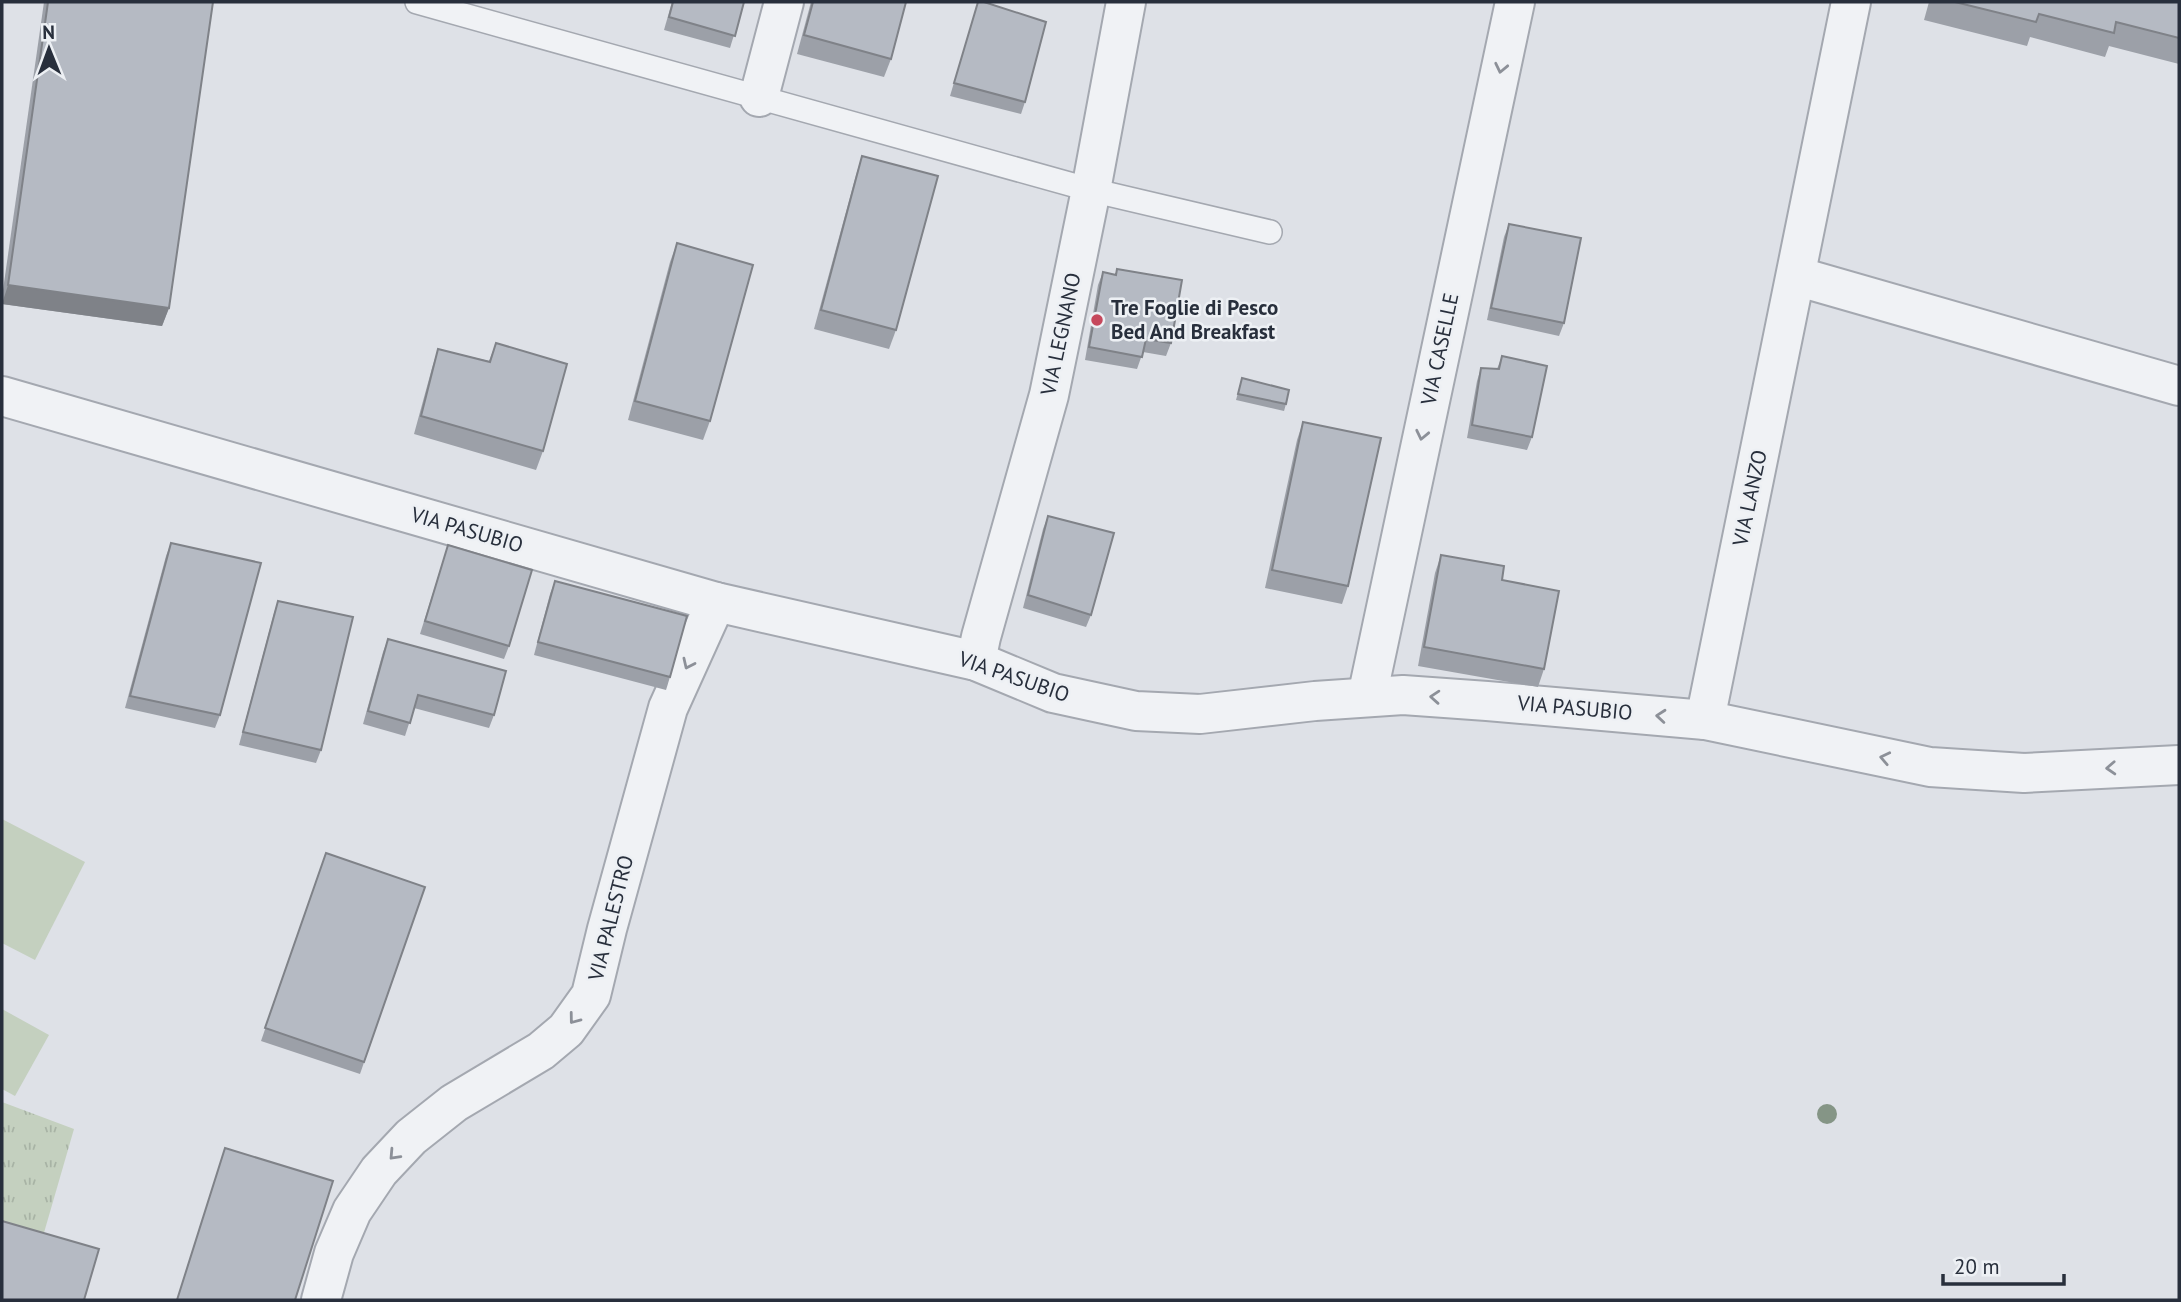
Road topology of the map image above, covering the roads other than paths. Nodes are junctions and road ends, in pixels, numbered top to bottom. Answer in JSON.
{"nodes":[{"id":1,"x":417,"y":2,"type":"edge"},
{"id":2,"x":785,"y":2,"type":"edge"},
{"id":3,"x":1126,"y":2,"type":"edge"},
{"id":4,"x":1515,"y":2,"type":"edge"},
{"id":5,"x":1851,"y":2,"type":"edge"},
{"id":6,"x":759,"y":97,"type":"junction"},
{"id":7,"x":1091,"y":190,"type":"junction"},
{"id":8,"x":1270,"y":232,"type":"dead end"},
{"id":9,"x":1796,"y":276,"type":"junction"},
{"id":10,"x":2179,"y":386,"type":"edge"},
{"id":11,"x":2,"y":396,"type":"edge"},
{"id":12,"x":716,"y":602,"type":"junction"},
{"id":13,"x":976,"y":661,"type":"junction"},
{"id":14,"x":1367,"y":697,"type":"junction"},
{"id":15,"x":1705,"y":720,"type":"junction"},
{"id":16,"x":2179,"y":765,"type":"edge"},
{"id":17,"x":321,"y":1300,"type":"edge"}],
"edges":[{"from":1,"to":6,"type":"lane"},
{"from":2,"to":6,"type":"street"},
{"from":3,"to":7,"type":"street","name":"VIA LEGNANO"},
{"from":4,"to":14,"type":"street","name":"VIA CASELLE","one_way":true},
{"from":5,"to":9,"type":"street","name":"VIA LANZO"},
{"from":6,"to":7,"type":"lane"},
{"from":7,"to":8,"type":"lane"},
{"from":7,"to":13,"type":"street","name":"VIA LEGNANO"},
{"from":9,"to":10,"type":"street"},
{"from":9,"to":15,"type":"street","name":"VIA LANZO"},
{"from":11,"to":12,"type":"street","name":"VIA PASUBIO"},
{"from":12,"to":13,"type":"street","name":"VIA PASUBIO"},
{"from":12,"to":17,"type":"street","name":"VIA PALESTRO","one_way":true},
{"from":13,"to":14,"type":"street","name":"VIA PASUBIO"},
{"from":15,"to":14,"type":"street","name":"VIA PASUBIO","one_way":true},
{"from":16,"to":15,"type":"street","name":"VIA PASUBIO","one_way":true}]}
